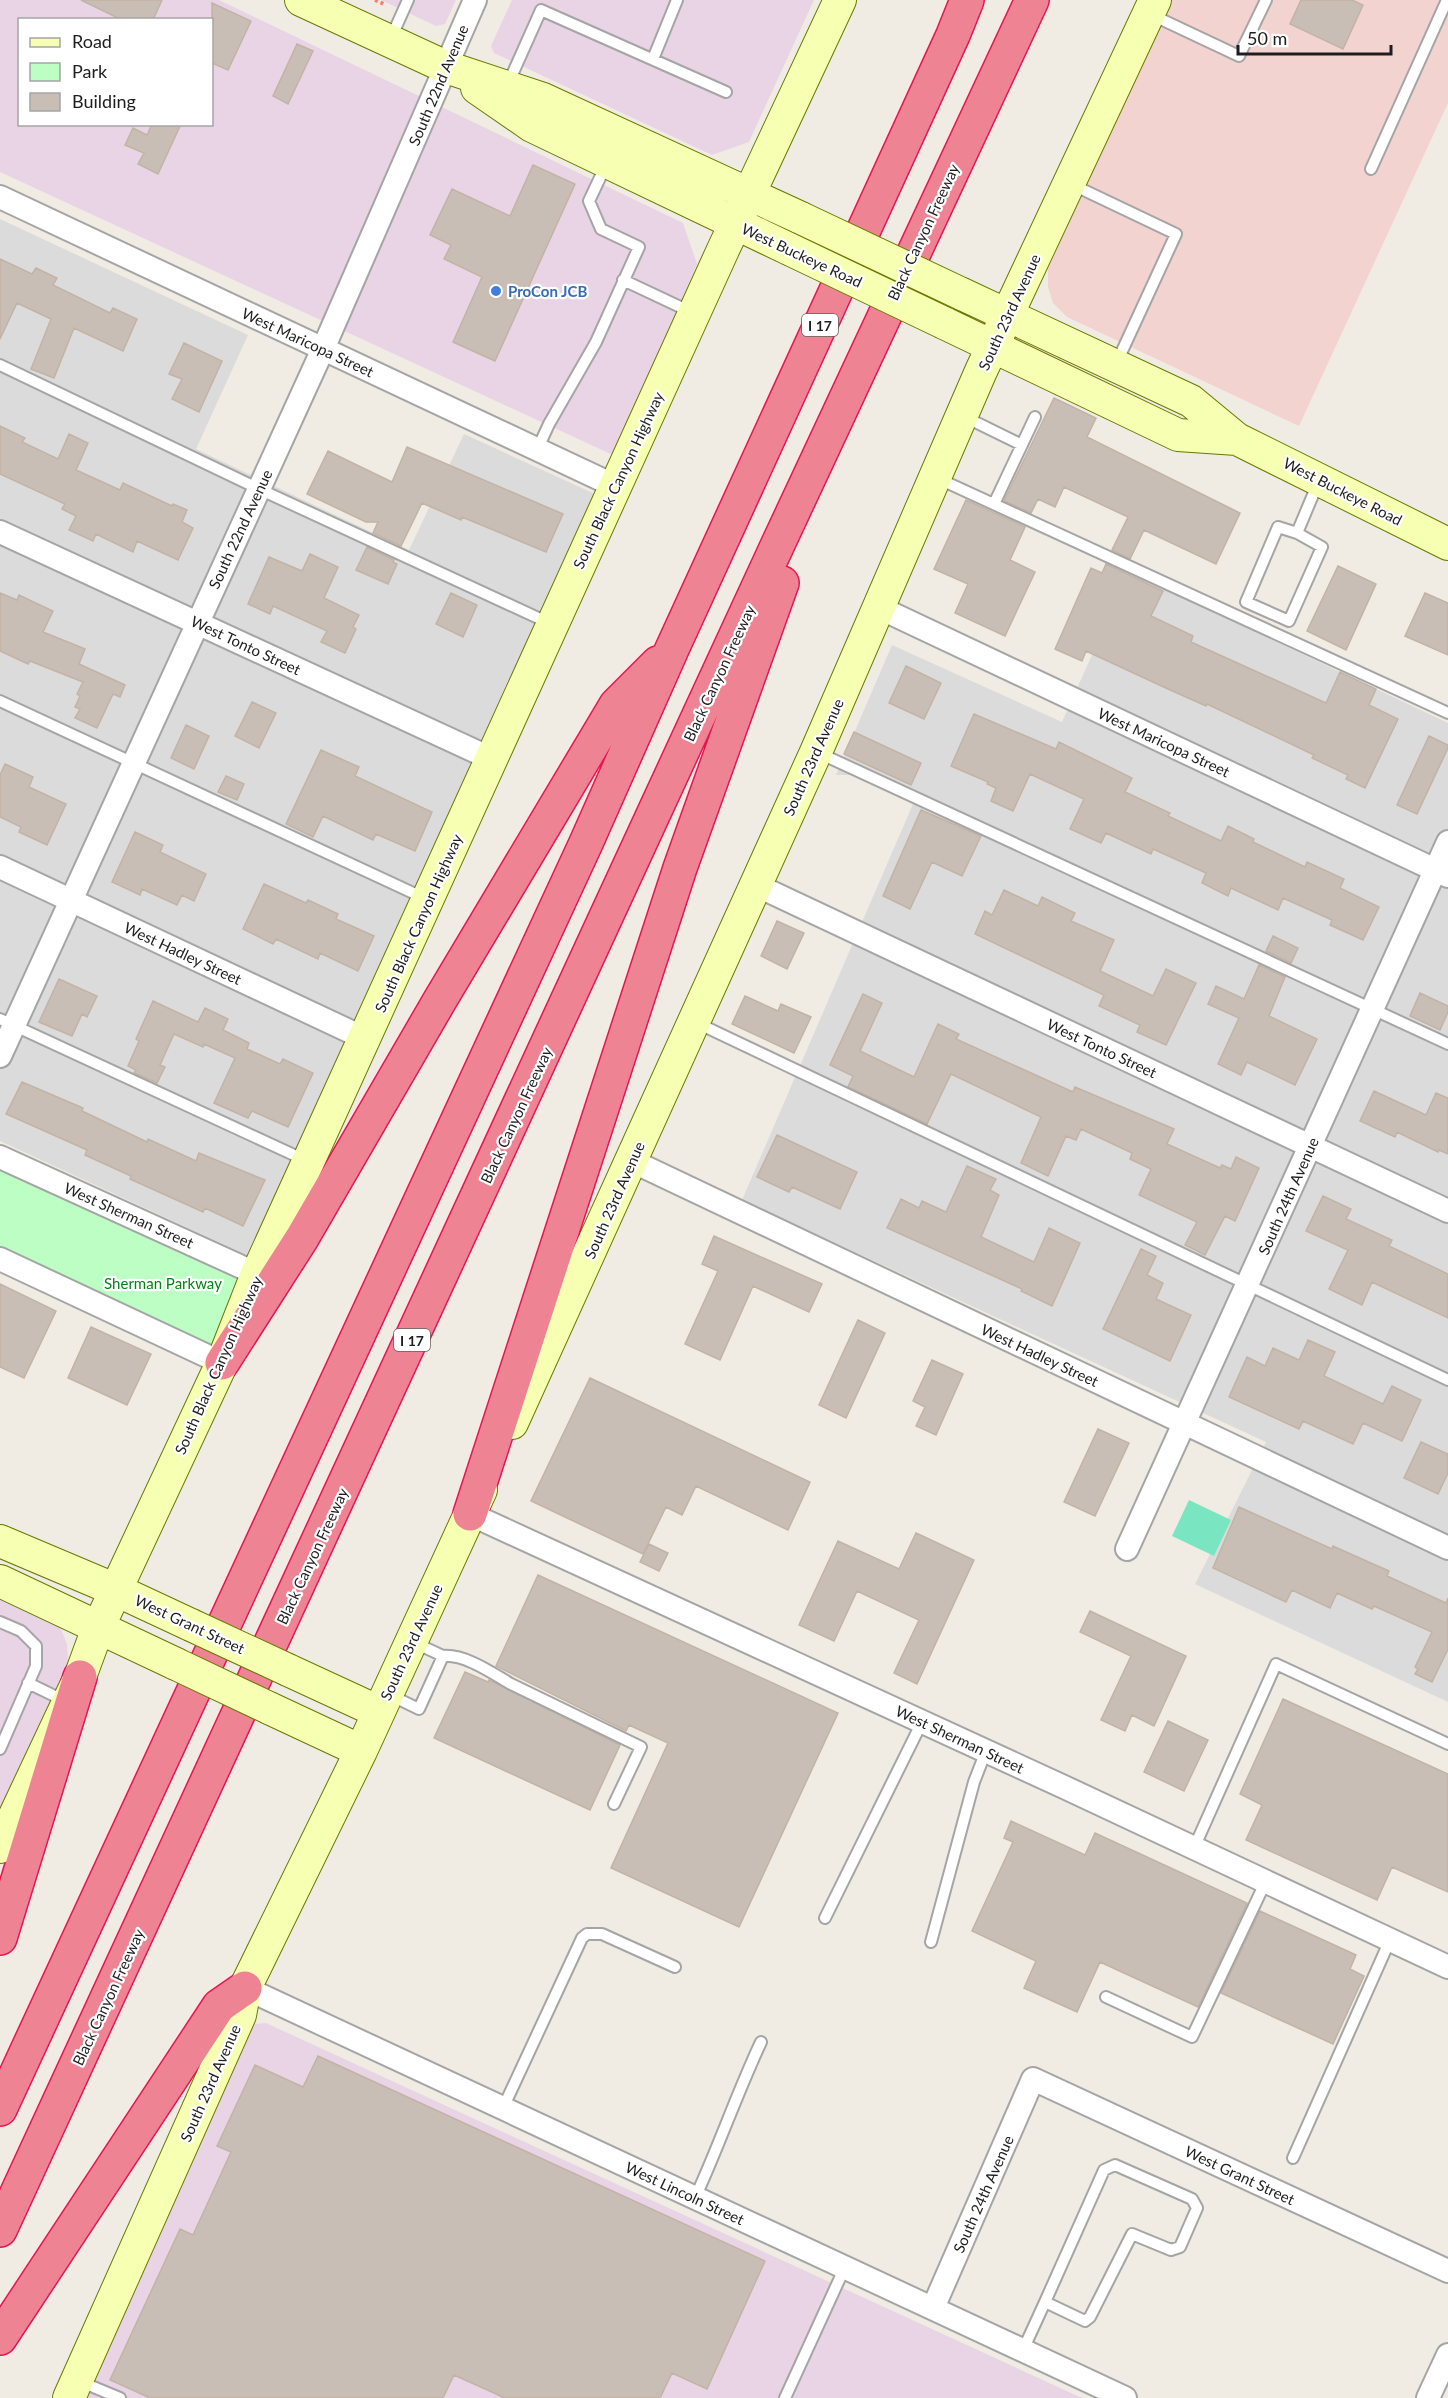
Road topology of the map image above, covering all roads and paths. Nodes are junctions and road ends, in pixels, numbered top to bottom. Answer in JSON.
{"nodes":[{"id":1,"x":300,"y":0,"type":"edge"},
{"id":2,"x":375,"y":0,"type":"edge"},
{"id":3,"x":408,"y":0,"type":"edge"},
{"id":4,"x":475,"y":0,"type":"edge"},
{"id":5,"x":677,"y":0,"type":"edge"},
{"id":6,"x":840,"y":0,"type":"edge"},
{"id":7,"x":967,"y":0,"type":"edge"},
{"id":8,"x":1032,"y":0,"type":"edge"},
{"id":9,"x":1266,"y":0,"type":"edge"},
{"id":10,"x":1447,"y":0,"type":"edge"},
{"id":11,"x":386,"y":5,"type":"dead end"},
{"id":12,"x":1152,"y":7,"type":"edge"},
{"id":13,"x":390,"y":41,"type":"junction"},
{"id":14,"x":653,"y":59,"type":"junction"},
{"id":15,"x":446,"y":67,"type":"junction"},
{"id":16,"x":506,"y":87,"type":"junction"},
{"id":17,"x":726,"y":92,"type":"dead end"},
{"id":18,"x":607,"y":162,"type":"junction"},
{"id":19,"x":1371,"y":169,"type":"dead end"},
{"id":20,"x":1068,"y":183,"type":"junction"},
{"id":21,"x":749,"y":194,"type":"junction"},
{"id":22,"x":0,"y":197,"type":"edge"},
{"id":23,"x":736,"y":224,"type":"junction"},
{"id":24,"x":623,"y":280,"type":"junction"},
{"id":25,"x":694,"y":313,"type":"junction"},
{"id":26,"x":1007,"y":315,"type":"junction"},
{"id":27,"x":993,"y":346,"type":"junction"},
{"id":28,"x":322,"y":349,"type":"junction"},
{"id":29,"x":0,"y":365,"type":"edge"},
{"id":30,"x":1115,"y":365,"type":"junction"},
{"id":31,"x":961,"y":416,"type":"junction"},
{"id":32,"x":1035,"y":417,"type":"dead end"},
{"id":33,"x":1237,"y":439,"type":"junction"},
{"id":34,"x":1022,"y":445,"type":"junction"},
{"id":35,"x":537,"y":450,"type":"junction"},
{"id":36,"x":822,"y":450,"type":"junction"},
{"id":37,"x":934,"y":477,"type":"junction"},
{"id":38,"x":1319,"y":480,"type":"junction"},
{"id":39,"x":615,"y":486,"type":"junction"},
{"id":40,"x":259,"y":489,"type":"junction"},
{"id":41,"x":994,"y":504,"type":"junction"},
{"id":42,"x":0,"y":532,"type":"edge"},
{"id":43,"x":1297,"y":533,"type":"junction"},
{"id":44,"x":1448,"y":544,"type":"edge"},
{"id":45,"x":880,"y":608,"type":"junction"},
{"id":46,"x":198,"y":623,"type":"junction"},
{"id":47,"x":552,"y":624,"type":"junction"},
{"id":48,"x":672,"y":649,"type":"junction"},
{"id":49,"x":0,"y":701,"type":"edge"},
{"id":50,"x":1448,"y":713,"type":"edge"},
{"id":51,"x":816,"y":752,"type":"junction"},
{"id":52,"x":492,"y":759,"type":"junction"},
{"id":53,"x":133,"y":764,"type":"junction"},
{"id":54,"x":1448,"y":842,"type":"edge"},
{"id":55,"x":0,"y":867,"type":"edge"},
{"id":56,"x":1442,"y":874,"type":"edge"},
{"id":57,"x":756,"y":885,"type":"junction"},
{"id":58,"x":428,"y":900,"type":"junction"},
{"id":59,"x":71,"y":901,"type":"junction"},
{"id":60,"x":1372,"y":1008,"type":"junction"},
{"id":61,"x":694,"y":1021,"type":"junction"},
{"id":62,"x":7,"y":1022,"type":"edge"},
{"id":63,"x":366,"y":1039,"type":"junction"},
{"id":64,"x":1448,"y":1044,"type":"edge"},
{"id":65,"x":0,"y":1056,"type":"edge"},
{"id":66,"x":1310,"y":1146,"type":"junction"},
{"id":67,"x":0,"y":1157,"type":"edge"},
{"id":68,"x":632,"y":1161,"type":"junction"},
{"id":69,"x":309,"y":1163,"type":"junction"},
{"id":70,"x":1448,"y":1211,"type":"edge"},
{"id":71,"x":0,"y":1259,"type":"edge"},
{"id":72,"x":257,"y":1274,"type":"junction"},
{"id":73,"x":1247,"y":1286,"type":"junction"},
{"id":74,"x":222,"y":1363,"type":"junction"},
{"id":75,"x":1448,"y":1380,"type":"edge"},
{"id":76,"x":1183,"y":1423,"type":"junction"},
{"id":77,"x":470,"y":1514,"type":"junction"},
{"id":78,"x":0,"y":1541,"type":"edge"},
{"id":79,"x":1448,"y":1548,"type":"edge"},
{"id":80,"x":1127,"y":1549,"type":"dead end"},
{"id":81,"x":0,"y":1581,"type":"edge"},
{"id":82,"x":116,"y":1590,"type":"junction"},
{"id":83,"x":0,"y":1622,"type":"edge"},
{"id":84,"x":98,"y":1628,"type":"junction"},
{"id":85,"x":411,"y":1641,"type":"junction"},
{"id":86,"x":443,"y":1656,"type":"junction"},
{"id":87,"x":28,"y":1683,"type":"junction"},
{"id":88,"x":74,"y":1690,"type":"junction"},
{"id":89,"x":383,"y":1703,"type":"junction"},
{"id":90,"x":922,"y":1722,"type":"junction"},
{"id":91,"x":1448,"y":1744,"type":"edge"},
{"id":92,"x":0,"y":1749,"type":"edge"},
{"id":93,"x":361,"y":1751,"type":"junction"},
{"id":94,"x":986,"y":1751,"type":"junction"},
{"id":95,"x":614,"y":1804,"type":"dead end"},
{"id":96,"x":0,"y":1847,"type":"edge"},
{"id":97,"x":1194,"y":1848,"type":"junction"},
{"id":98,"x":1266,"y":1881,"type":"junction"},
{"id":99,"x":825,"y":1918,"type":"dead end"},
{"id":100,"x":0,"y":1938,"type":"edge"},
{"id":101,"x":1390,"y":1940,"type":"junction"},
{"id":102,"x":931,"y":1942,"type":"dead end"},
{"id":103,"x":675,"y":1967,"type":"dead end"},
{"id":104,"x":1448,"y":1967,"type":"edge"},
{"id":105,"x":245,"y":1988,"type":"junction"},
{"id":106,"x":1106,"y":1997,"type":"dead end"},
{"id":107,"x":761,"y":2042,"type":"dead end"},
{"id":108,"x":1033,"y":2079,"type":"joint"},
{"id":109,"x":503,"y":2108,"type":"junction"},
{"id":110,"x":0,"y":2109,"type":"edge"},
{"id":111,"x":1293,"y":2158,"type":"dead end"},
{"id":112,"x":695,"y":2198,"type":"junction"},
{"id":113,"x":0,"y":2230,"type":"edge"},
{"id":114,"x":845,"y":2267,"type":"junction"},
{"id":115,"x":1448,"y":2271,"type":"edge"},
{"id":116,"x":1045,"y":2302,"type":"junction"},
{"id":117,"x":933,"y":2308,"type":"junction"},
{"id":118,"x":0,"y":2338,"type":"edge"},
{"id":119,"x":1023,"y":2350,"type":"junction"},
{"id":120,"x":1448,"y":2355,"type":"edge"},
{"id":121,"x":73,"y":2389,"type":"edge"},
{"id":122,"x":120,"y":2398,"type":"edge"},
{"id":123,"x":785,"y":2398,"type":"edge"},
{"id":124,"x":1125,"y":2398,"type":"edge"},
{"id":125,"x":1428,"y":2398,"type":"edge"}],
"edges":[{"from":1,"to":13,"type":"main road","name":"West Buckeye Road"},
{"from":2,"to":11,"type":"path"},
{"from":3,"to":13,"type":"lane"},
{"from":4,"to":15,"type":"street","name":"South 22nd Avenue"},
{"from":5,"to":14,"type":"lane"},
{"from":6,"to":21,"type":"main road","name":"South Black Canyon Highway"},
{"from":7,"to":48,"type":"highway","number":"I 17"},
{"from":8,"to":36,"type":"highway","name":"Black Canyon Freeway","number":"I 17"},
{"from":9,"to":12,"type":"lane"},
{"from":10,"to":19,"type":"lane"},
{"from":12,"to":20,"type":"main road","name":"South 23rd Avenue"},
{"from":13,"to":15,"type":"main road","name":"West Buckeye Road"},
{"from":14,"to":16,"type":"lane"},
{"from":14,"to":17,"type":"lane"},
{"from":15,"to":16,"type":"main road","name":"West Buckeye Road"},
{"from":15,"to":18,"type":"main road","name":"West Buckeye Road"},
{"from":15,"to":28,"type":"street","name":"South 22nd Avenue"},
{"from":16,"to":21,"type":"main road","name":"West Buckeye Road"},
{"from":18,"to":23,"type":"main road","name":"West Buckeye Road"},
{"from":18,"to":24,"type":"lane"},
{"from":20,"to":26,"type":"main road","name":"South 23rd Avenue"},
{"from":20,"to":30,"type":"lane"},
{"from":21,"to":23,"type":"main road","name":"South Black Canyon Highway"},
{"from":21,"to":26,"type":"main road","name":"West Buckeye Road","bridge":true},
{"from":22,"to":28,"type":"street","name":"West Maricopa Street"},
{"from":23,"to":25,"type":"main road","name":"South Black Canyon Highway"},
{"from":23,"to":27,"type":"main road","name":"West Buckeye Road","bridge":true},
{"from":24,"to":25,"type":"lane"},
{"from":24,"to":35,"type":"lane"},
{"from":25,"to":39,"type":"main road","name":"South Black Canyon Highway"},
{"from":26,"to":27,"type":"main road","name":"South 23rd Avenue"},
{"from":26,"to":30,"type":"main road","name":"West Buckeye Road"},
{"from":27,"to":31,"type":"main road","name":"South 23rd Avenue"},
{"from":27,"to":33,"type":"main road","name":"West Buckeye Road"},
{"from":28,"to":35,"type":"street","name":"West Maricopa Street"},
{"from":28,"to":40,"type":"street","name":"South 22nd Avenue"},
{"from":29,"to":40,"type":"lane"},
{"from":30,"to":33,"type":"main road","name":"West Buckeye Road"},
{"from":31,"to":34,"type":"lane"},
{"from":31,"to":37,"type":"main road","name":"South 23rd Avenue"},
{"from":32,"to":34,"type":"lane"},
{"from":33,"to":38,"type":"main road","name":"West Buckeye Road"},
{"from":34,"to":41,"type":"lane"},
{"from":35,"to":39,"type":"street","name":"West Maricopa Street"},
{"from":36,"to":77,"type":"highway"},
{"from":36,"to":113,"type":"highway","name":"Black Canyon Freeway","number":"I 17"},
{"from":37,"to":41,"type":"lane"},
{"from":37,"to":45,"type":"main road","name":"South 23rd Avenue"},
{"from":38,"to":43,"type":"lane"},
{"from":38,"to":44,"type":"main road","name":"West Buckeye Road"},
{"from":39,"to":47,"type":"main road","name":"South Black Canyon Highway"},
{"from":40,"to":46,"type":"street","name":"South 22nd Avenue"},
{"from":40,"to":47,"type":"lane"},
{"from":41,"to":50,"type":"lane"},
{"from":42,"to":46,"type":"street","name":"West Tonto Street"},
{"from":43,"to":43,"type":"lane"},
{"from":45,"to":51,"type":"main road","name":"South 23rd Avenue"},
{"from":45,"to":56,"type":"street","name":"West Maricopa Street"},
{"from":46,"to":52,"type":"street","name":"West Tonto Street"},
{"from":46,"to":53,"type":"street","name":"South 22nd Avenue"},
{"from":47,"to":52,"type":"main road","name":"South Black Canyon Highway"},
{"from":48,"to":74,"type":"highway"},
{"from":48,"to":110,"type":"highway","number":"I 17"},
{"from":49,"to":53,"type":"lane"},
{"from":51,"to":57,"type":"main road","name":"South 23rd Avenue"},
{"from":51,"to":60,"type":"lane"},
{"from":52,"to":58,"type":"main road","name":"South Black Canyon Highway"},
{"from":53,"to":58,"type":"lane"},
{"from":53,"to":59,"type":"street","name":"South 22nd Avenue"},
{"from":54,"to":56,"type":"street","name":"South 24th Avenue"},
{"from":55,"to":59,"type":"street","name":"West Hadley Street"},
{"from":56,"to":60,"type":"street","name":"South 24th Avenue"},
{"from":57,"to":61,"type":"main road","name":"South 23rd Avenue"},
{"from":57,"to":66,"type":"street","name":"West Tonto Street"},
{"from":58,"to":63,"type":"main road","name":"South Black Canyon Highway"},
{"from":59,"to":62,"type":"street","name":"South 22nd Avenue"},
{"from":59,"to":63,"type":"street","name":"West Hadley Street"},
{"from":60,"to":64,"type":"lane"},
{"from":60,"to":66,"type":"street","name":"South 24th Avenue"},
{"from":61,"to":68,"type":"main road","name":"South 23rd Avenue"},
{"from":61,"to":73,"type":"lane"},
{"from":62,"to":65,"type":"street","name":"South 22nd Avenue"},
{"from":62,"to":69,"type":"lane"},
{"from":63,"to":69,"type":"main road","name":"South Black Canyon Highway"},
{"from":66,"to":70,"type":"street","name":"West Tonto Street"},
{"from":66,"to":73,"type":"street","name":"South 24th Avenue"},
{"from":67,"to":72,"type":"street","name":"West Sherman Street"},
{"from":68,"to":76,"type":"street","name":"West Hadley Street"},
{"from":68,"to":77,"type":"main road","name":"South 23rd Avenue"},
{"from":69,"to":72,"type":"main road","name":"South Black Canyon Highway"},
{"from":71,"to":74,"type":"street"},
{"from":72,"to":74,"type":"main road","name":"South Black Canyon Highway"},
{"from":73,"to":75,"type":"lane"},
{"from":73,"to":76,"type":"street","name":"South 24th Avenue"},
{"from":74,"to":82,"type":"main road","name":"South Black Canyon Highway"},
{"from":76,"to":79,"type":"street","name":"West Hadley Street"},
{"from":76,"to":80,"type":"street","name":"South 24th Avenue"},
{"from":77,"to":85,"type":"main road","name":"South 23rd Avenue"},
{"from":77,"to":90,"type":"street","name":"West Sherman Street"},
{"from":78,"to":82,"type":"main road","name":"West Grant Street"},
{"from":81,"to":84,"type":"main road"},
{"from":82,"to":84,"type":"main road","name":"South Black Canyon Highway"},
{"from":82,"to":89,"type":"main road","name":"West Grant Street","bridge":true},
{"from":83,"to":87,"type":"lane"},
{"from":84,"to":88,"type":"main road","name":"South Black Canyon Highway"},
{"from":84,"to":93,"type":"main road","bridge":true},
{"from":85,"to":86,"type":"lane"},
{"from":85,"to":89,"type":"main road","name":"South 23rd Avenue"},
{"from":86,"to":89,"type":"lane"},
{"from":86,"to":95,"type":"lane"},
{"from":87,"to":88,"type":"lane"},
{"from":87,"to":92,"type":"lane"},
{"from":88,"to":96,"type":"main road","name":"South Black Canyon Highway"},
{"from":88,"to":100,"type":"highway"},
{"from":89,"to":93,"type":"main road","name":"South 23rd Avenue"},
{"from":90,"to":94,"type":"street","name":"West Sherman Street"},
{"from":90,"to":99,"type":"lane"},
{"from":91,"to":97,"type":"lane"},
{"from":93,"to":105,"type":"main road","name":"South 23rd Avenue"},
{"from":94,"to":97,"type":"street","name":"West Sherman Street"},
{"from":94,"to":102,"type":"lane"},
{"from":97,"to":98,"type":"street","name":"West Sherman Street"},
{"from":98,"to":101,"type":"street","name":"West Sherman Street"},
{"from":98,"to":106,"type":"lane"},
{"from":101,"to":104,"type":"street","name":"West Sherman Street"},
{"from":101,"to":111,"type":"lane"},
{"from":103,"to":109,"type":"lane"},
{"from":105,"to":109,"type":"street","name":"West Lincoln Street"},
{"from":105,"to":118,"type":"highway"},
{"from":105,"to":121,"type":"main road","name":"South 23rd Avenue"},
{"from":107,"to":112,"type":"lane"},
{"from":108,"to":115,"type":"street","name":"West Grant Street"},
{"from":108,"to":117,"type":"street","name":"South 24th Avenue"},
{"from":109,"to":112,"type":"street","name":"West Lincoln Street"},
{"from":112,"to":114,"type":"street","name":"West Lincoln Street"},
{"from":114,"to":117,"type":"street","name":"West Lincoln Street"},
{"from":114,"to":123,"type":"lane"},
{"from":116,"to":116,"type":"lane"},
{"from":116,"to":119,"type":"lane"},
{"from":117,"to":119,"type":"street","name":"West Lincoln Street"},
{"from":119,"to":124,"type":"street","name":"West Lincoln Street"},
{"from":120,"to":125,"type":"street"},
{"from":121,"to":122,"type":"lane"}]}
